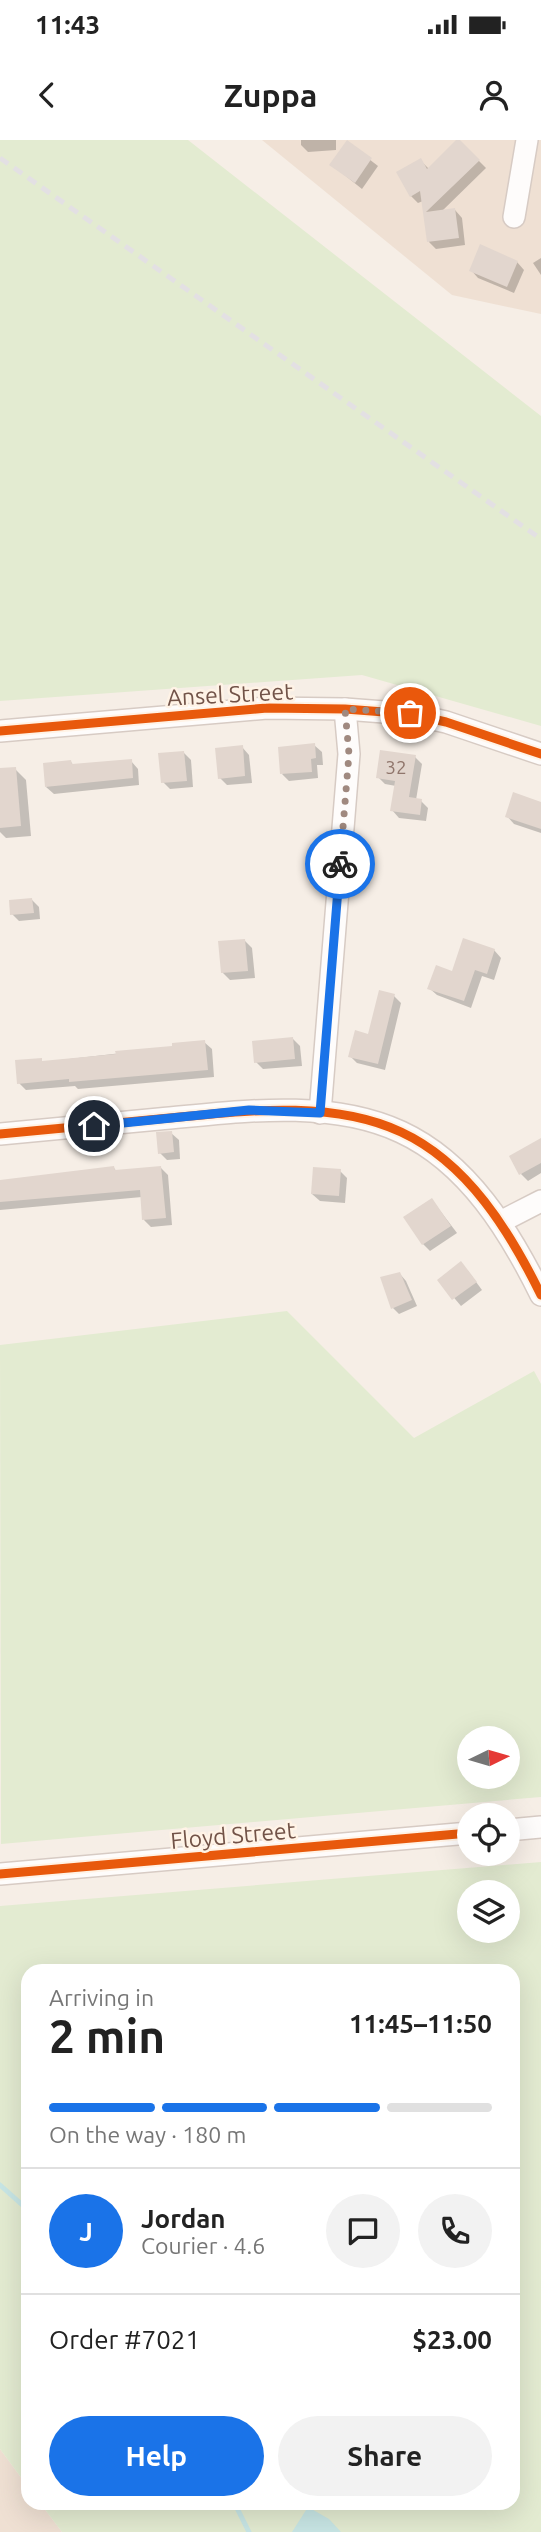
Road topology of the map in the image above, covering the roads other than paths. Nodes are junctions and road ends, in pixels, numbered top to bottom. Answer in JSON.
{"nodes":[{"id":1,"x":527,"y":140,"type":"edge"},
{"id":2,"x":513,"y":216,"type":"dead end"},
{"id":3,"x":345,"y":709,"type":"junction"},
{"id":4,"x":0,"y":731,"type":"edge"},
{"id":5,"x":541,"y":754,"type":"edge"},
{"id":6,"x":320,"y":1113,"type":"junction"},
{"id":7,"x":0,"y":1134,"type":"edge"},
{"id":8,"x":541,"y":1201,"type":"edge"},
{"id":9,"x":500,"y":1222,"type":"junction"},
{"id":10,"x":541,"y":1295,"type":"edge"},
{"id":11,"x":541,"y":1827,"type":"edge"},
{"id":12,"x":520,"y":1829,"type":"edge"},
{"id":13,"x":457,"y":1834,"type":"edge"},
{"id":14,"x":0,"y":1874,"type":"edge"}],
"edges":[{"from":1,"to":2,"type":"street"},
{"from":3,"to":4,"type":"street","name":"Ansel Street"},
{"from":3,"to":5,"type":"street","name":"Ansel Street"},
{"from":3,"to":6,"type":"street"},
{"from":6,"to":7,"type":"street"},
{"from":6,"to":9,"type":"street"},
{"from":8,"to":9,"type":"street"},
{"from":9,"to":10,"type":"street"},
{"from":11,"to":12,"type":"street"},
{"from":13,"to":14,"type":"street","name":"Floyd Street"}]}
